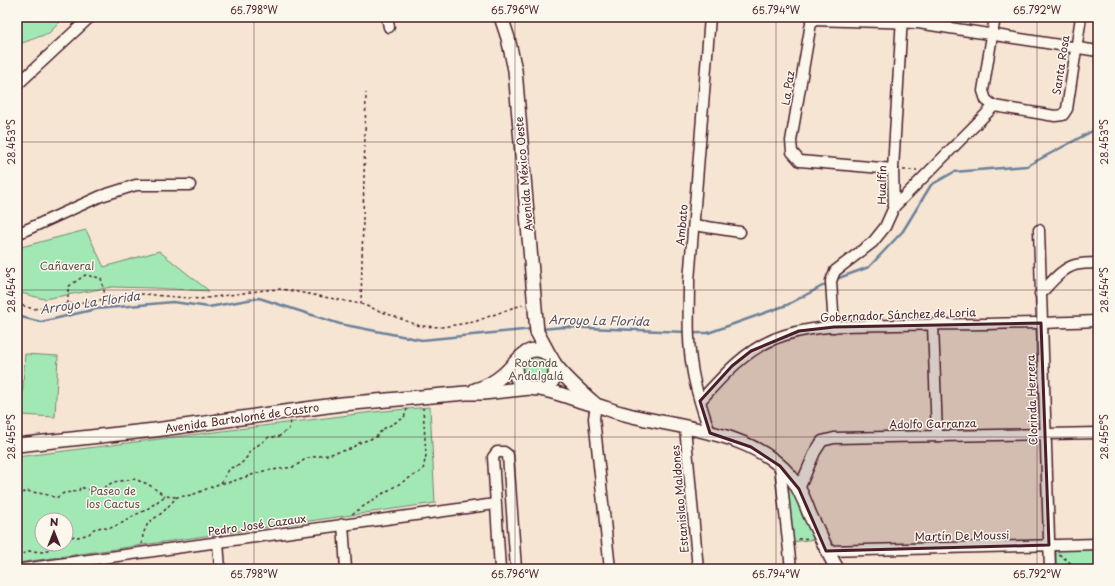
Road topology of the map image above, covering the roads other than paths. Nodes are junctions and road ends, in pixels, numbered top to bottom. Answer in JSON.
{"nodes":[{"id":1,"x":90,"y":17,"type":"edge"},
{"id":2,"x":501,"y":17,"type":"edge"},
{"id":3,"x":710,"y":17,"type":"edge"},
{"id":4,"x":994,"y":17,"type":"edge"},
{"id":5,"x":1081,"y":17,"type":"edge"},
{"id":6,"x":811,"y":18,"type":"edge"},
{"id":7,"x":902,"y":20,"type":"edge"},
{"id":8,"x":992,"y":35,"type":"junction"},
{"id":9,"x":1076,"y":48,"type":"junction"},
{"id":10,"x":1098,"y":51,"type":"edge"},
{"id":11,"x":17,"y":85,"type":"edge"},
{"id":12,"x":990,"y":103,"type":"junction"},
{"id":13,"x":893,"y":169,"type":"junction"},
{"id":14,"x":190,"y":185,"type":"dead end"},
{"id":15,"x":894,"y":207,"type":"junction"},
{"id":16,"x":694,"y":225,"type":"junction"},
{"id":17,"x":1039,"y":230,"type":"dead end"},
{"id":18,"x":740,"y":232,"type":"dead end"},
{"id":19,"x":17,"y":234,"type":"edge"},
{"id":20,"x":1098,"y":263,"type":"edge"},
{"id":21,"x":1040,"y":294,"type":"junction"},
{"id":22,"x":1098,"y":321,"type":"edge"},
{"id":23,"x":1041,"y":323,"type":"junction"},
{"id":24,"x":933,"y":324,"type":"junction"},
{"id":25,"x":834,"y":327,"type":"junction"},
{"id":26,"x":537,"y":332,"type":"junction"},
{"id":27,"x":519,"y":359,"type":"junction"},
{"id":28,"x":552,"y":359,"type":"junction"},
{"id":29,"x":535,"y":389,"type":"junction"},
{"id":30,"x":466,"y":393,"type":"junction"},
{"id":31,"x":700,"y":401,"type":"junction"},
{"id":32,"x":596,"y":405,"type":"junction"},
{"id":33,"x":685,"y":427,"type":"junction"},
{"id":34,"x":710,"y":433,"type":"junction"},
{"id":35,"x":1098,"y":433,"type":"edge"},
{"id":36,"x":1045,"y":434,"type":"junction"},
{"id":37,"x":937,"y":436,"type":"junction"},
{"id":38,"x":17,"y":445,"type":"edge"},
{"id":39,"x":780,"y":466,"type":"junction"},
{"id":40,"x":799,"y":489,"type":"junction"},
{"id":41,"x":495,"y":504,"type":"junction"},
{"id":42,"x":343,"y":524,"type":"junction"},
{"id":43,"x":218,"y":542,"type":"junction"},
{"id":44,"x":1098,"y":544,"type":"edge"},
{"id":45,"x":1049,"y":545,"type":"junction"},
{"id":46,"x":826,"y":551,"type":"junction"},
{"id":47,"x":23,"y":569,"type":"edge"},
{"id":48,"x":220,"y":569,"type":"edge"},
{"id":49,"x":346,"y":569,"type":"edge"},
{"id":50,"x":500,"y":569,"type":"edge"},
{"id":51,"x":516,"y":569,"type":"edge"},
{"id":52,"x":610,"y":569,"type":"edge"},
{"id":53,"x":698,"y":569,"type":"edge"},
{"id":54,"x":791,"y":569,"type":"edge"},
{"id":55,"x":837,"y":569,"type":"edge"},
{"id":56,"x":1050,"y":569,"type":"edge"}],
"edges":[{"from":1,"to":11,"type":"street"},
{"from":2,"to":26,"type":"main road","name":"Avenida México Oeste"},
{"from":3,"to":16,"type":"street","name":"Ambato"},
{"from":4,"to":8,"type":"street"},
{"from":5,"to":9,"type":"street","name":"Santa Rosa"},
{"from":6,"to":7,"type":"street"},
{"from":6,"to":13,"type":"street","name":"La Paz"},
{"from":7,"to":8,"type":"street"},
{"from":7,"to":13,"type":"street","name":"Hualfín"},
{"from":8,"to":9,"type":"street"},
{"from":8,"to":12,"type":"street"},
{"from":9,"to":10,"type":"street"},
{"from":9,"to":12,"type":"street","name":"Santa Rosa"},
{"from":12,"to":15,"type":"street"},
{"from":13,"to":15,"type":"street","name":"Hualfín"},
{"from":14,"to":19,"type":"street"},
{"from":15,"to":25,"type":"street","name":"Hualfín"},
{"from":16,"to":18,"type":"street"},
{"from":16,"to":31,"type":"street","name":"Ambato"},
{"from":17,"to":21,"type":"street","name":"Clorinda Herrera"},
{"from":20,"to":21,"type":"street"},
{"from":21,"to":23,"type":"street","name":"Clorinda Herrera"},
{"from":22,"to":23,"type":"street","name":"Gobernador Sánchez de Loria"},
{"from":23,"to":24,"type":"street","name":"Gobernador Sánchez de Loria"},
{"from":23,"to":36,"type":"street","name":"Clorinda Herrera"},
{"from":24,"to":25,"type":"street","name":"Gobernador Sánchez de Loria"},
{"from":24,"to":37,"type":"street"},
{"from":25,"to":31,"type":"street","name":"Gobernador Sánchez de Loria"},
{"from":26,"to":27,"type":"main road"},
{"from":26,"to":28,"type":"main road","name":"Avenida México Oeste"},
{"from":27,"to":28,"type":"main road"},
{"from":27,"to":29,"type":"main road"},
{"from":27,"to":30,"type":"main road","name":"Avenida Bartolomé de Castro"},
{"from":28,"to":29,"type":"main road"},
{"from":28,"to":32,"type":"main road","name":"Avenida Bartolomé de Castro"},
{"from":29,"to":30,"type":"main road","name":"Avenida Bartolomé de Castro"},
{"from":29,"to":32,"type":"main road","name":"Avenida Bartolomé de Castro"},
{"from":30,"to":38,"type":"main road","name":"Avenida Bartolomé de Castro"},
{"from":31,"to":34,"type":"street","name":"Ambato"},
{"from":32,"to":33,"type":"main road","name":"Avenida Bartolomé de Castro"},
{"from":32,"to":52,"type":"street"},
{"from":33,"to":34,"type":"main road","name":"Avenida Bartolomé de Castro"},
{"from":33,"to":53,"type":"street","name":"Estanislao Maldones"},
{"from":34,"to":39,"type":"main road","name":"Avenida Bartolomé de Castro"},
{"from":35,"to":36,"type":"street","name":"Adolfo Carranza"},
{"from":36,"to":37,"type":"street","name":"Adolfo Carranza"},
{"from":36,"to":45,"type":"street","name":"Clorinda Herrera"},
{"from":37,"to":40,"type":"street","name":"Adolfo Carranza"},
{"from":39,"to":40,"type":"main road","name":"Avenida Bartolomé de Castro"},
{"from":39,"to":54,"type":"street"},
{"from":40,"to":46,"type":"main road","name":"Avenida Bartolomé de Castro"},
{"from":41,"to":42,"type":"street","name":"Pedro José Cazaux"},
{"from":41,"to":50,"type":"street"},
{"from":41,"to":51,"type":"street"},
{"from":42,"to":43,"type":"street","name":"Pedro José Cazaux"},
{"from":42,"to":49,"type":"street"},
{"from":43,"to":47,"type":"street","name":"Pedro José Cazaux"},
{"from":43,"to":48,"type":"street"},
{"from":44,"to":45,"type":"street","name":"Martín De Moussi"},
{"from":45,"to":46,"type":"street","name":"Martín De Moussi"},
{"from":45,"to":56,"type":"street","name":"Clorinda Herrera"},
{"from":46,"to":55,"type":"main road","name":"Avenida Bartolomé de Castro"}]}
